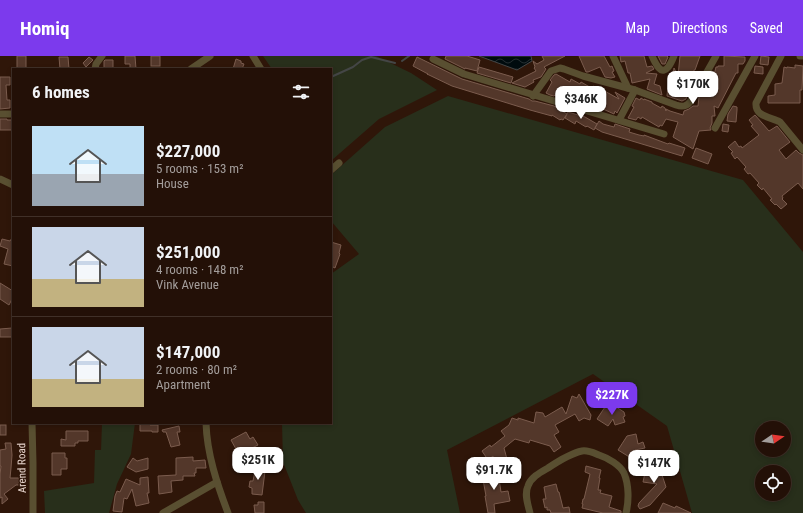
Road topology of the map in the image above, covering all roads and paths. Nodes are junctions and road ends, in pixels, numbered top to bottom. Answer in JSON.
{"nodes":[{"id":1,"x":102,"y":56,"type":"edge"},
{"id":2,"x":210,"y":56,"type":"edge"},
{"id":3,"x":253,"y":56,"type":"edge"},
{"id":4,"x":613,"y":56,"type":"edge"},
{"id":5,"x":652,"y":56,"type":"edge"},
{"id":6,"x":674,"y":56,"type":"edge"},
{"id":7,"x":716,"y":56,"type":"edge"},
{"id":8,"x":755,"y":56,"type":"edge"},
{"id":9,"x":781,"y":56,"type":"edge"},
{"id":10,"x":433,"y":59,"type":"dead end"},
{"id":11,"x":95,"y":68,"type":"edge"},
{"id":12,"x":192,"y":68,"type":"edge"},
{"id":13,"x":260,"y":68,"type":"edge"},
{"id":14,"x":631,"y":89,"type":"junction"},
{"id":15,"x":533,"y":96,"type":"junction"},
{"id":16,"x":0,"y":114,"type":"edge"},
{"id":17,"x":12,"y":114,"type":"edge"},
{"id":18,"x":619,"y":120,"type":"junction"},
{"id":19,"x":715,"y":128,"type":"dead end"},
{"id":20,"x":664,"y":134,"type":"dead end"},
{"id":21,"x":803,"y":150,"type":"edge"},
{"id":22,"x":339,"y":164,"type":"dead end"},
{"id":23,"x":332,"y":169,"type":"edge"},
{"id":24,"x":0,"y":179,"type":"edge"},
{"id":25,"x":12,"y":185,"type":"edge"},
{"id":26,"x":32,"y":424,"type":"edge"},
{"id":27,"x":206,"y":424,"type":"edge"},
{"id":28,"x":217,"y":482,"type":"junction"},
{"id":29,"x":33,"y":513,"type":"edge"},
{"id":30,"x":163,"y":513,"type":"edge"},
{"id":31,"x":228,"y":513,"type":"edge"},
{"id":32,"x":530,"y":513,"type":"edge"},
{"id":33,"x":626,"y":513,"type":"edge"}],
"edges":[{"from":1,"to":11,"type":"street"},
{"from":2,"to":12,"type":"street"},
{"from":3,"to":13,"type":"street"},
{"from":4,"to":14,"type":"street"},
{"from":5,"to":6,"type":"street"},
{"from":7,"to":14,"type":"street"},
{"from":8,"to":19,"type":"street"},
{"from":9,"to":21,"type":"street"},
{"from":10,"to":15,"type":"street"},
{"from":14,"to":15,"type":"street"},
{"from":14,"to":18,"type":"street"},
{"from":15,"to":18,"type":"street"},
{"from":16,"to":17,"type":"street"},
{"from":18,"to":20,"type":"street"},
{"from":22,"to":23,"type":"street"},
{"from":24,"to":25,"type":"street"},
{"from":26,"to":29,"type":"street","name":"Arend Road"},
{"from":27,"to":28,"type":"street"},
{"from":28,"to":30,"type":"street"},
{"from":28,"to":31,"type":"street"},
{"from":32,"to":33,"type":"street"}]}
